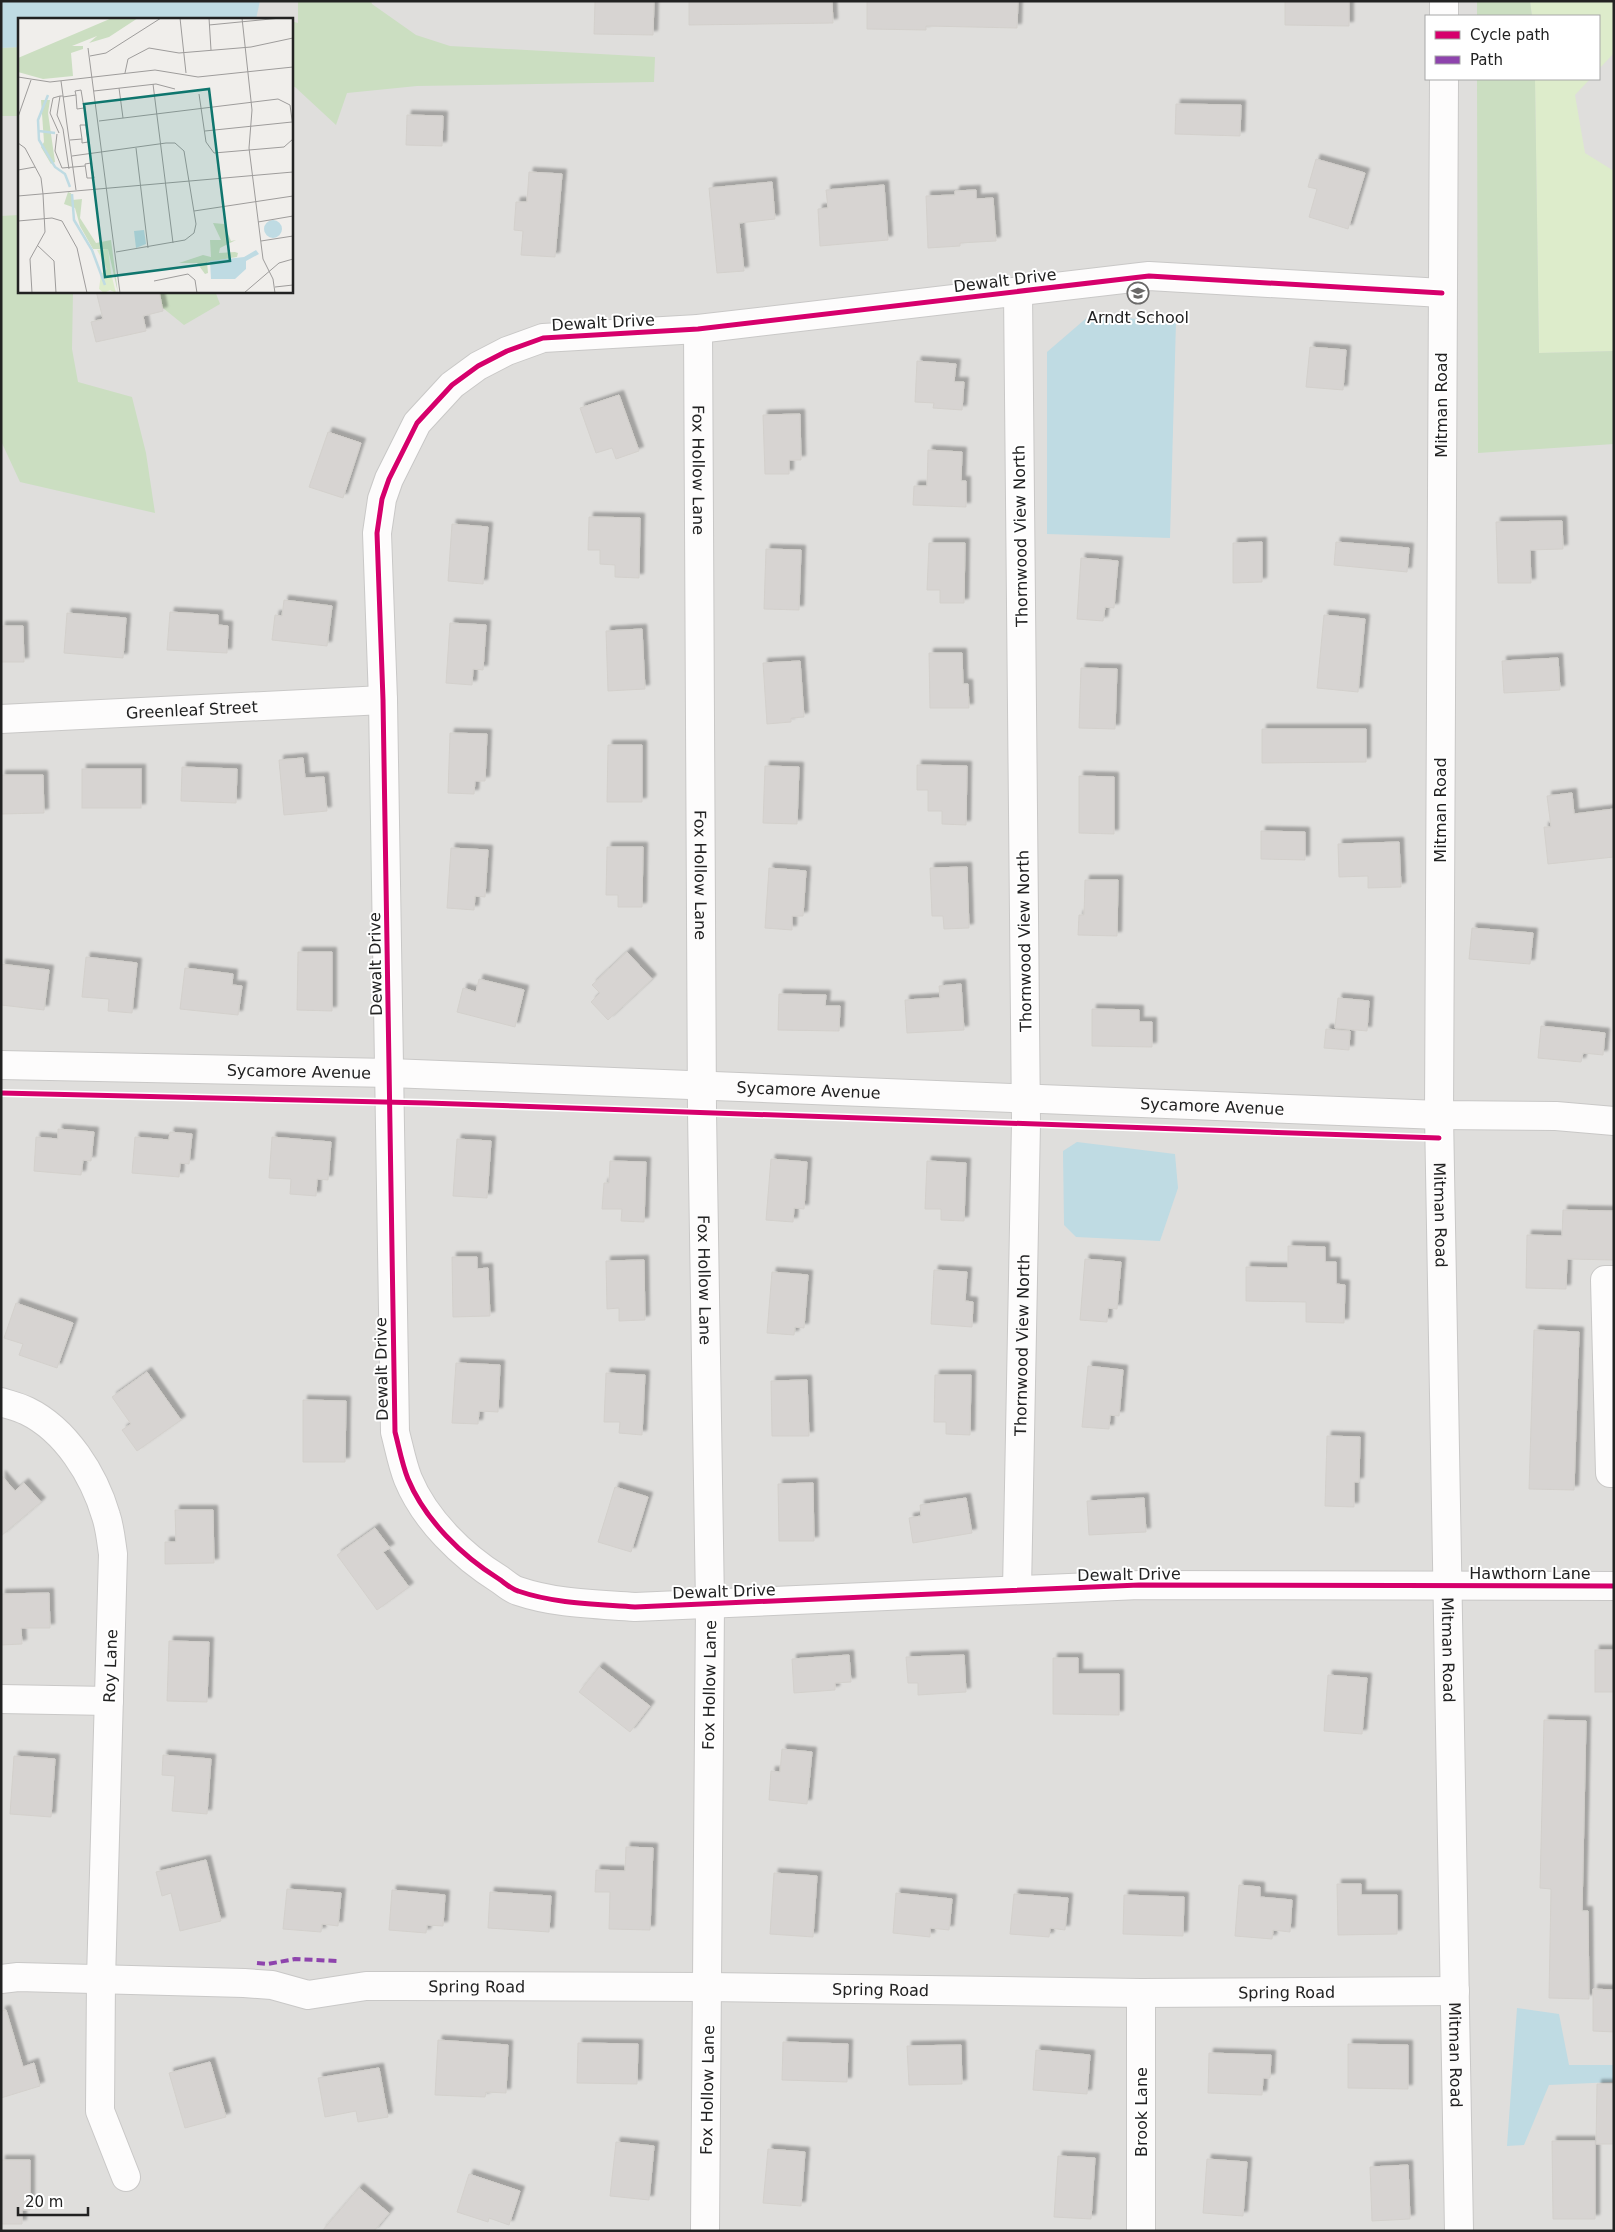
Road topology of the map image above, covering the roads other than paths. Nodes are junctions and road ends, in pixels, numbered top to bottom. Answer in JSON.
{"nodes":[{"id":1,"x":1444,"y":1,"type":"edge"},
{"id":2,"x":1444,"y":15,"type":"edge"},
{"id":3,"x":1444,"y":80,"type":"edge"},
{"id":4,"x":1018,"y":292,"type":"junction"},
{"id":5,"x":1442,"y":293,"type":"junction"},
{"id":6,"x":698,"y":329,"type":"junction"},
{"id":7,"x":383,"y":700,"type":"junction"},
{"id":8,"x":1,"y":719,"type":"edge"},
{"id":9,"x":1,"y":1065,"type":"edge"},
{"id":10,"x":390,"y":1073,"type":"junction"},
{"id":11,"x":702,"y":1084,"type":"junction"},
{"id":12,"x":1026,"y":1097,"type":"junction"},
{"id":13,"x":1439,"y":1115,"type":"junction"},
{"id":14,"x":1614,"y":1121,"type":"edge"},
{"id":15,"x":1614,"y":1280,"type":"edge"},
{"id":16,"x":1,"y":1402,"type":"edge"},
{"id":17,"x":1614,"y":1473,"type":"edge"},
{"id":18,"x":1446,"y":1586,"type":"junction"},
{"id":19,"x":1614,"y":1586,"type":"edge"},
{"id":20,"x":1017,"y":1590,"type":"junction"},
{"id":21,"x":710,"y":1604,"type":"junction"},
{"id":22,"x":1,"y":1699,"type":"edge"},
{"id":23,"x":109,"y":1701,"type":"junction"},
{"id":24,"x":1,"y":1979,"type":"edge"},
{"id":25,"x":101,"y":1980,"type":"junction"},
{"id":26,"x":708,"y":1987,"type":"junction"},
{"id":27,"x":1455,"y":1991,"type":"junction"},
{"id":28,"x":1141,"y":1993,"type":"junction"},
{"id":29,"x":126,"y":2177,"type":"dead end"},
{"id":30,"x":705,"y":2231,"type":"edge"},
{"id":31,"x":1141,"y":2231,"type":"edge"},
{"id":32,"x":1460,"y":2231,"type":"edge"}],
"edges":[{"from":1,"to":2,"type":"street"},
{"from":3,"to":5,"type":"street","name":"Mitman Road"},
{"from":4,"to":5,"type":"street","name":"Dewalt Drive"},
{"from":4,"to":6,"type":"street","name":"Dewalt Drive"},
{"from":4,"to":12,"type":"street","name":"Thornwood View North"},
{"from":5,"to":13,"type":"street","name":"Mitman Road"},
{"from":6,"to":7,"type":"street","name":"Dewalt Drive"},
{"from":6,"to":11,"type":"street","name":"Fox Hollow Lane"},
{"from":7,"to":8,"type":"street","name":"Greenleaf Street"},
{"from":7,"to":10,"type":"street","name":"Dewalt Drive"},
{"from":9,"to":10,"type":"street","name":"Sycamore Avenue"},
{"from":10,"to":11,"type":"street","name":"Sycamore Avenue"},
{"from":10,"to":21,"type":"street","name":"Dewalt Drive"},
{"from":11,"to":12,"type":"street","name":"Sycamore Avenue"},
{"from":11,"to":21,"type":"street","name":"Fox Hollow Lane"},
{"from":12,"to":13,"type":"street","name":"Sycamore Avenue"},
{"from":12,"to":20,"type":"street","name":"Thornwood View North"},
{"from":13,"to":14,"type":"street","name":"Sycamore Avenue"},
{"from":13,"to":18,"type":"street","name":"Mitman Road"},
{"from":15,"to":17,"type":"street"},
{"from":16,"to":23,"type":"street","name":"Roy Lane"},
{"from":18,"to":19,"type":"street","name":"Hawthorn Lane"},
{"from":18,"to":20,"type":"street","name":"Dewalt Drive"},
{"from":18,"to":27,"type":"street","name":"Mitman Road"},
{"from":20,"to":21,"type":"street","name":"Dewalt Drive"},
{"from":21,"to":26,"type":"street","name":"Fox Hollow Lane"},
{"from":22,"to":23,"type":"street"},
{"from":23,"to":25,"type":"street","name":"Roy Lane"},
{"from":24,"to":25,"type":"street"},
{"from":25,"to":26,"type":"street","name":"Spring Road"},
{"from":25,"to":29,"type":"street","name":"Roy Lane"},
{"from":26,"to":28,"type":"street","name":"Spring Road"},
{"from":26,"to":30,"type":"street","name":"Fox Hollow Lane"},
{"from":27,"to":28,"type":"street","name":"Spring Road"},
{"from":27,"to":32,"type":"street","name":"Mitman Road"},
{"from":28,"to":31,"type":"street","name":"Brook Lane"}]}
